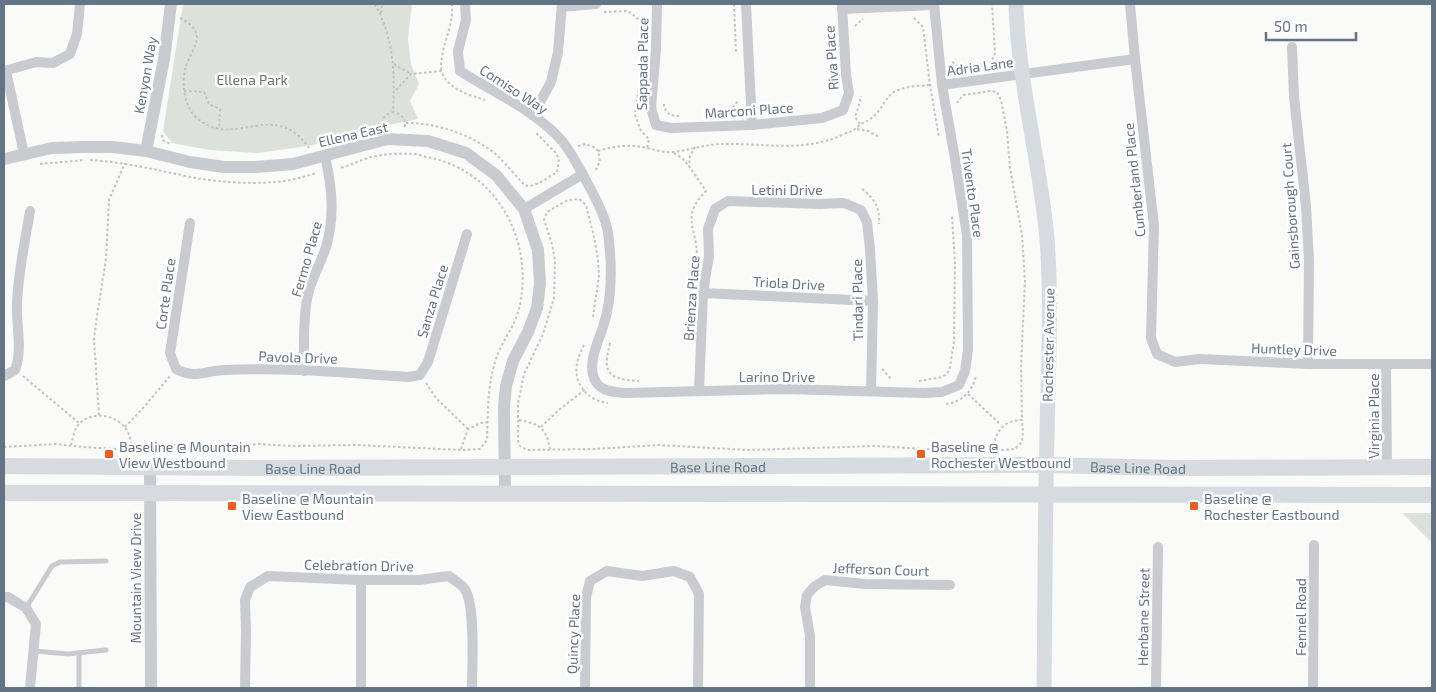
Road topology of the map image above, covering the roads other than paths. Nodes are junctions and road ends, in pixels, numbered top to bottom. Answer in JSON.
{"nodes":[{"id":1,"x":80,"y":4,"type":"edge"},
{"id":2,"x":172,"y":4,"type":"edge"},
{"id":3,"x":465,"y":4,"type":"edge"},
{"id":4,"x":657,"y":4,"type":"edge"},
{"id":5,"x":746,"y":4,"type":"edge"},
{"id":6,"x":934,"y":4,"type":"edge"},
{"id":7,"x":1016,"y":4,"type":"edge"},
{"id":8,"x":1130,"y":4,"type":"edge"},
{"id":9,"x":562,"y":5,"type":"edge"},
{"id":10,"x":842,"y":7,"type":"edge"},
{"id":11,"x":598,"y":8,"type":"edge"},
{"id":12,"x":1292,"y":47,"type":"dead end"},
{"id":13,"x":1135,"y":59,"type":"junction"},
{"id":14,"x":5,"y":71,"type":"edge"},
{"id":15,"x":1022,"y":73,"type":"junction"},
{"id":16,"x":942,"y":85,"type":"junction"},
{"id":17,"x":842,"y":110,"type":"joint"},
{"id":18,"x":533,"y":115,"type":"junction"},
{"id":19,"x":752,"y":124,"type":"junction"},
{"id":20,"x":656,"y":125,"type":"joint"},
{"id":21,"x":146,"y":151,"type":"junction"},
{"id":22,"x":24,"y":154,"type":"junction"},
{"id":23,"x":325,"y":156,"type":"junction"},
{"id":24,"x":4,"y":159,"type":"edge"},
{"id":25,"x":583,"y":174,"type":"junction"},
{"id":26,"x":524,"y":209,"type":"junction"},
{"id":27,"x":714,"y":209,"type":"joint"},
{"id":28,"x":861,"y":210,"type":"joint"},
{"id":29,"x":30,"y":211,"type":"dead end"},
{"id":30,"x":190,"y":223,"type":"dead end"},
{"id":31,"x":467,"y":234,"type":"dead end"},
{"id":32,"x":703,"y":293,"type":"junction"},
{"id":33,"x":873,"y":301,"type":"junction"},
{"id":34,"x":1157,"y":354,"type":"joint"},
{"id":35,"x":1308,"y":364,"type":"junction"},
{"id":36,"x":1386,"y":364,"type":"junction"},
{"id":37,"x":1432,"y":364,"type":"edge"},
{"id":38,"x":176,"y":369,"type":"joint"},
{"id":39,"x":304,"y":370,"type":"junction"},
{"id":40,"x":420,"y":375,"type":"joint"},
{"id":41,"x":4,"y":376,"type":"edge"},
{"id":42,"x":596,"y":383,"type":"joint"},
{"id":43,"x":959,"y":385,"type":"joint"},
{"id":44,"x":699,"y":391,"type":"junction"},
{"id":45,"x":871,"y":392,"type":"junction"},
{"id":46,"x":1046,"y":465,"type":"junction"},
{"id":47,"x":4,"y":466,"type":"edge"},
{"id":48,"x":150,"y":467,"type":"junction"},
{"id":49,"x":505,"y":467,"type":"junction"},
{"id":50,"x":1386,"y":467,"type":"junction"},
{"id":51,"x":1432,"y":467,"type":"edge"},
{"id":52,"x":4,"y":493,"type":"edge"},
{"id":53,"x":150,"y":493,"type":"junction"},
{"id":54,"x":505,"y":494,"type":"junction"},
{"id":55,"x":1045,"y":494,"type":"junction"},
{"id":56,"x":1432,"y":495,"type":"edge"},
{"id":57,"x":1314,"y":545,"type":"dead end"},
{"id":58,"x":1158,"y":547,"type":"dead end"},
{"id":59,"x":106,"y":561,"type":"dead end"},
{"id":60,"x":361,"y":580,"type":"junction"},
{"id":61,"x":950,"y":585,"type":"dead end"},
{"id":62,"x":4,"y":597,"type":"edge"},
{"id":63,"x":26,"y":608,"type":"junction"},
{"id":64,"x":106,"y":650,"type":"dead end"},
{"id":65,"x":34,"y":651,"type":"junction"},
{"id":66,"x":79,"y":653,"type":"junction"},
{"id":67,"x":30,"y":688,"type":"edge"},
{"id":68,"x":79,"y":688,"type":"edge"},
{"id":69,"x":150,"y":688,"type":"edge"},
{"id":70,"x":245,"y":688,"type":"edge"},
{"id":71,"x":361,"y":688,"type":"edge"},
{"id":72,"x":472,"y":688,"type":"edge"},
{"id":73,"x":585,"y":688,"type":"edge"},
{"id":74,"x":698,"y":688,"type":"edge"},
{"id":75,"x":810,"y":688,"type":"edge"},
{"id":76,"x":1044,"y":688,"type":"edge"},
{"id":77,"x":1156,"y":688,"type":"edge"},
{"id":78,"x":1313,"y":688,"type":"edge"}],
"edges":[{"from":1,"to":14,"type":"street"},
{"from":2,"to":21,"type":"street","name":"Kenyon Way"},
{"from":3,"to":18,"type":"street","name":"Comiso Way"},
{"from":4,"to":20,"type":"street","name":"Sappada Place"},
{"from":5,"to":19,"type":"street"},
{"from":6,"to":10,"type":"street"},
{"from":6,"to":16,"type":"street","name":"Trivento Place"},
{"from":7,"to":15,"type":"main road","name":"Rochester Avenue"},
{"from":8,"to":13,"type":"street","name":"Cumberland Place"},
{"from":9,"to":11,"type":"street"},
{"from":9,"to":18,"type":"street"},
{"from":10,"to":17,"type":"street","name":"Riva Place"},
{"from":12,"to":35,"type":"street","name":"Gainsborough Court"},
{"from":13,"to":15,"type":"street","name":"Adria Lane"},
{"from":13,"to":34,"type":"street","name":"Cumberland Place"},
{"from":14,"to":22,"type":"street"},
{"from":15,"to":16,"type":"street","name":"Adria Lane"},
{"from":15,"to":46,"type":"main road","name":"Rochester Avenue"},
{"from":16,"to":43,"type":"street","name":"Trivento Place"},
{"from":17,"to":19,"type":"street","name":"Marconi Place"},
{"from":18,"to":25,"type":"street","name":"Comiso Way"},
{"from":19,"to":20,"type":"street","name":"Marconi Place"},
{"from":21,"to":22,"type":"street","name":"Ellena East"},
{"from":21,"to":23,"type":"street","name":"Ellena East"},
{"from":22,"to":24,"type":"street","name":"Ellena East"},
{"from":23,"to":26,"type":"street","name":"Ellena East"},
{"from":23,"to":39,"type":"street","name":"Fermo Place"},
{"from":25,"to":26,"type":"street"},
{"from":25,"to":42,"type":"street","name":"Comiso Way"},
{"from":26,"to":49,"type":"street","name":"Ellena East"},
{"from":27,"to":28,"type":"street","name":"Letini Drive"},
{"from":27,"to":32,"type":"street","name":"Brienza Place"},
{"from":28,"to":33,"type":"street","name":"Tindari Place"},
{"from":29,"to":41,"type":"street"},
{"from":30,"to":38,"type":"street","name":"Corte Place"},
{"from":31,"to":40,"type":"street","name":"Sanza Place"},
{"from":32,"to":33,"type":"street","name":"Triola Drive"},
{"from":32,"to":44,"type":"street","name":"Brienza Place"},
{"from":33,"to":45,"type":"street","name":"Tindari Place"},
{"from":34,"to":35,"type":"street","name":"Huntley Drive"},
{"from":35,"to":36,"type":"street","name":"Huntley Drive"},
{"from":36,"to":37,"type":"street","name":"Huntley Drive"},
{"from":36,"to":50,"type":"street","name":"Virginia Place"},
{"from":38,"to":39,"type":"street","name":"Pavola Drive"},
{"from":39,"to":40,"type":"street","name":"Pavola Drive"},
{"from":42,"to":44,"type":"street","name":"Larino Drive"},
{"from":43,"to":45,"type":"street","name":"Larino Drive"},
{"from":44,"to":45,"type":"street","name":"Larino Drive"},
{"from":46,"to":49,"type":"main road","name":"Base Line Road"},
{"from":46,"to":50,"type":"main road","name":"Base Line Road"},
{"from":46,"to":55,"type":"main road","name":"Rochester Avenue"},
{"from":47,"to":48,"type":"main road","name":"Base Line Road"},
{"from":48,"to":49,"type":"main road","name":"Base Line Road"},
{"from":48,"to":53,"type":"street","name":"Mountain View Drive"},
{"from":49,"to":54,"type":"street","name":"Ellena East"},
{"from":50,"to":51,"type":"main road","name":"Base Line Road"},
{"from":52,"to":53,"type":"main road","name":"Base Line Road"},
{"from":53,"to":54,"type":"main road","name":"Base Line Road"},
{"from":53,"to":69,"type":"street","name":"Mountain View Drive"},
{"from":54,"to":55,"type":"main road","name":"Base Line Road"},
{"from":55,"to":56,"type":"main road","name":"Base Line Road"},
{"from":55,"to":76,"type":"main road","name":"Rochester Avenue"},
{"from":57,"to":78,"type":"street","name":"Fennel Road"},
{"from":58,"to":77,"type":"street","name":"Henbane Street"},
{"from":59,"to":63,"type":"lane"},
{"from":60,"to":70,"type":"street","name":"Celebration Drive"},
{"from":60,"to":71,"type":"street"},
{"from":60,"to":72,"type":"street","name":"Celebration Drive"},
{"from":61,"to":75,"type":"street","name":"Jefferson Court"},
{"from":62,"to":63,"type":"street"},
{"from":63,"to":65,"type":"street"},
{"from":64,"to":66,"type":"lane"},
{"from":65,"to":66,"type":"lane"},
{"from":65,"to":67,"type":"street"},
{"from":66,"to":68,"type":"lane"},
{"from":73,"to":74,"type":"street","name":"Quincy Place"}]}
